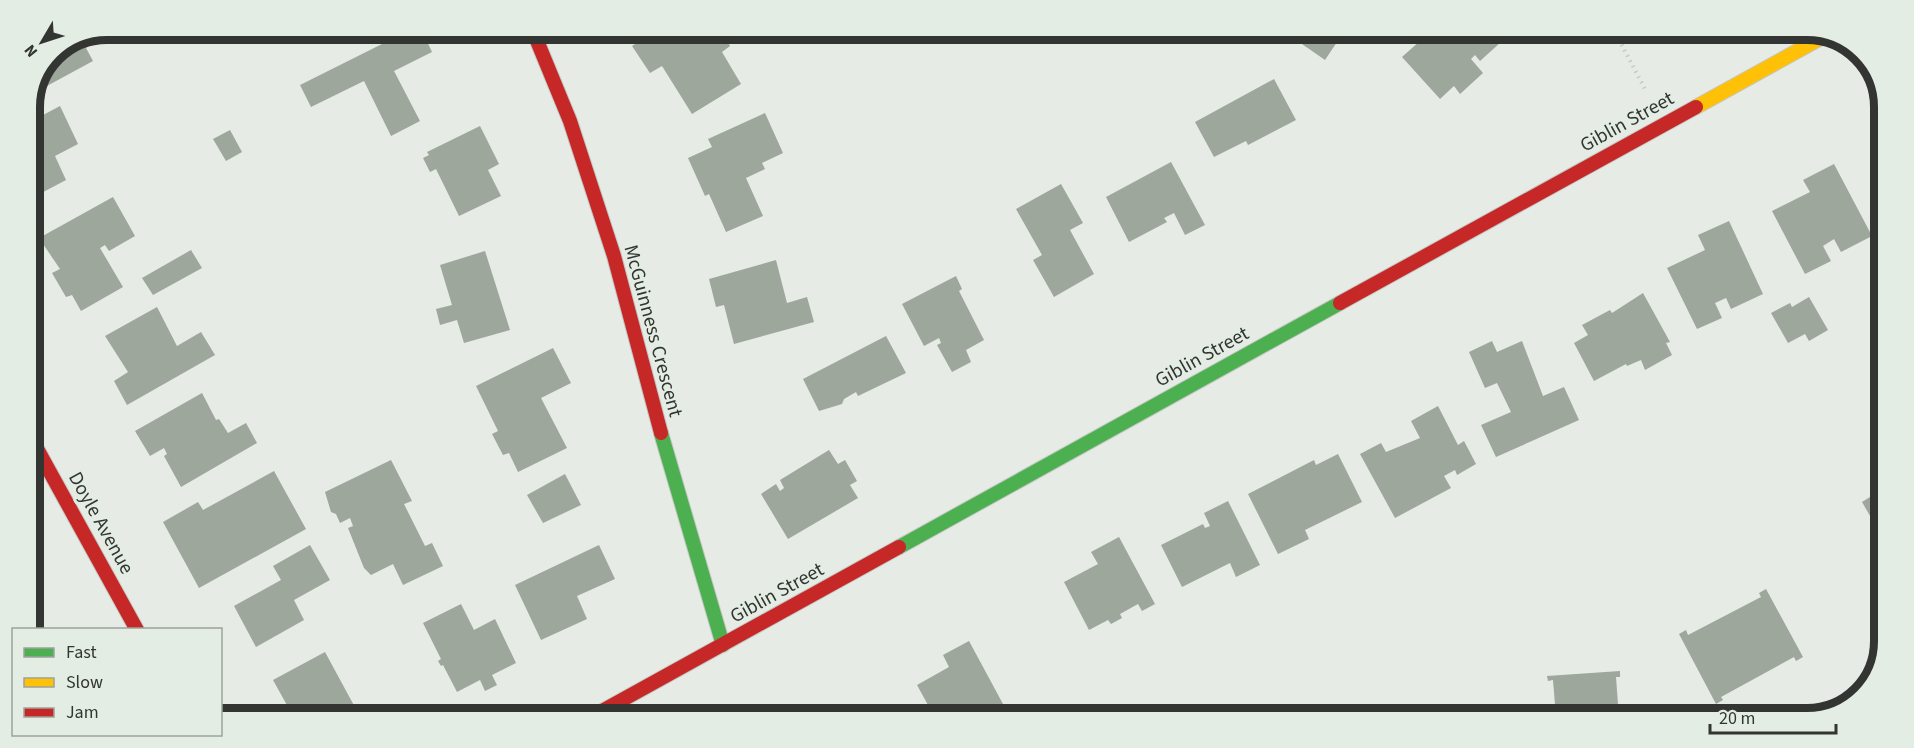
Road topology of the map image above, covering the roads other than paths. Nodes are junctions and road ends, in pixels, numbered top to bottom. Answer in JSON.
{"nodes":[{"id":1,"x":537,"y":40,"type":"edge"},
{"id":2,"x":1815,"y":41,"type":"edge"},
{"id":3,"x":41,"y":455,"type":"edge"},
{"id":4,"x":136,"y":628,"type":"edge"},
{"id":5,"x":723,"y":645,"type":"junction"},
{"id":6,"x":608,"y":708,"type":"edge"}],
"edges":[{"from":1,"to":5,"type":"street","name":"McGuinness Crescent"},
{"from":2,"to":5,"type":"street","name":"Giblin Street"},
{"from":3,"to":4,"type":"street","name":"Doyle Avenue"},
{"from":5,"to":6,"type":"street","name":"Giblin Street"}]}
